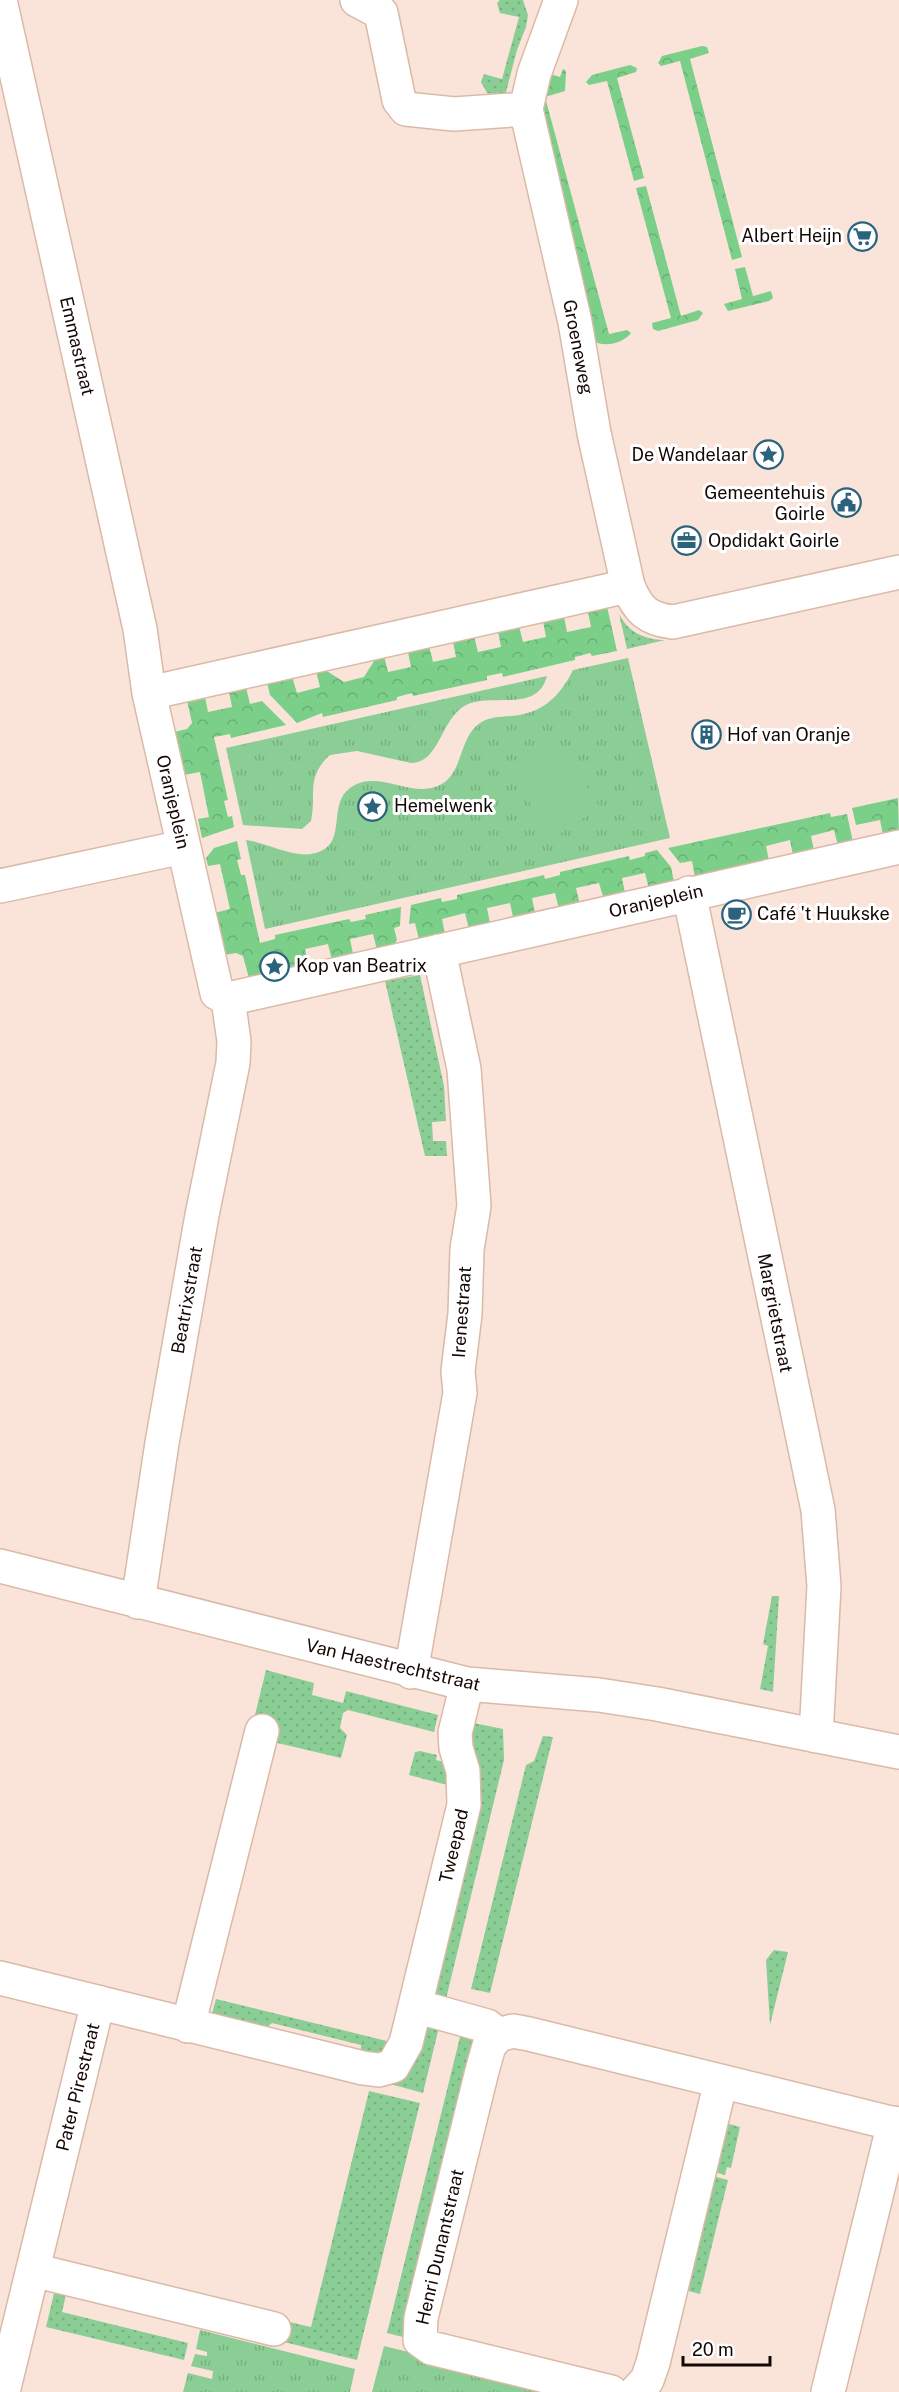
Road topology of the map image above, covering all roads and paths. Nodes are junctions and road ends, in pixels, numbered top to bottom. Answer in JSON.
{"nodes":[{"id":1,"x":0,"y":0,"type":"edge"},
{"id":2,"x":357,"y":0,"type":"edge"},
{"id":3,"x":561,"y":0,"type":"edge"},
{"id":4,"x":526,"y":108,"type":"junction"},
{"id":5,"x":899,"y":572,"type":"edge"},
{"id":6,"x":628,"y":586,"type":"junction"},
{"id":7,"x":149,"y":693,"type":"junction"},
{"id":8,"x":183,"y":847,"type":"junction"},
{"id":9,"x":899,"y":847,"type":"edge"},
{"id":10,"x":0,"y":886,"type":"edge"},
{"id":11,"x":689,"y":893,"type":"junction"},
{"id":12,"x":439,"y":951,"type":"junction"},
{"id":13,"x":228,"y":999,"type":"junction"},
{"id":14,"x":0,"y":1566,"type":"edge"},
{"id":15,"x":138,"y":1602,"type":"junction"},
{"id":16,"x":411,"y":1672,"type":"junction"},
{"id":17,"x":466,"y":1684,"type":"junction"},
{"id":18,"x":262,"y":1731,"type":"dead end"},
{"id":19,"x":816,"y":1736,"type":"junction"},
{"id":20,"x":899,"y":1752,"type":"edge"},
{"id":21,"x":0,"y":1978,"type":"edge"},
{"id":22,"x":98,"y":2002,"type":"junction"},
{"id":23,"x":415,"y":2006,"type":"junction"},
{"id":24,"x":188,"y":2026,"type":"junction"},
{"id":25,"x":498,"y":2035,"type":"junction"},
{"id":26,"x":721,"y":2081,"type":"junction"},
{"id":27,"x":896,"y":2124,"type":"edge"},
{"id":28,"x":33,"y":2270,"type":"junction"},
{"id":29,"x":274,"y":2329,"type":"dead end"},
{"id":30,"x":3,"y":2392,"type":"edge"},
{"id":31,"x":611,"y":2392,"type":"edge"},
{"id":32,"x":636,"y":2392,"type":"edge"},
{"id":33,"x":828,"y":2392,"type":"edge"}],
"edges":[{"from":1,"to":7,"type":"street","name":"Emmastraat"},
{"from":2,"to":4,"type":"street"},
{"from":3,"to":4,"type":"street","name":"Groeneweg"},
{"from":4,"to":6,"type":"street","name":"Groeneweg"},
{"from":5,"to":6,"type":"street"},
{"from":6,"to":7,"type":"street"},
{"from":7,"to":8,"type":"street","name":"Oranjeplein"},
{"from":8,"to":10,"type":"street"},
{"from":8,"to":13,"type":"street","name":"Oranjeplein"},
{"from":9,"to":11,"type":"street","name":"Oranjeplein"},
{"from":11,"to":12,"type":"street","name":"Oranjeplein"},
{"from":11,"to":19,"type":"street","name":"Margrietstraat"},
{"from":12,"to":13,"type":"street","name":"Oranjeplein"},
{"from":12,"to":16,"type":"street","name":"Irenestraat"},
{"from":13,"to":15,"type":"street","name":"Beatrixstraat"},
{"from":14,"to":15,"type":"street","name":"Van Haestrechtstraat"},
{"from":15,"to":16,"type":"street","name":"Van Haestrechtstraat"},
{"from":16,"to":17,"type":"street","name":"Van Haestrechtstraat"},
{"from":17,"to":19,"type":"street","name":"Van Haestrechtstraat"},
{"from":17,"to":23,"type":"street","name":"Tweepad"},
{"from":18,"to":24,"type":"street"},
{"from":19,"to":20,"type":"street","name":"Van Haestrechtstraat"},
{"from":21,"to":22,"type":"street","name":"Pater Pirestraat"},
{"from":22,"to":24,"type":"street","name":"Tweepad"},
{"from":22,"to":28,"type":"street","name":"Pater Pirestraat"},
{"from":23,"to":24,"type":"street","name":"Tweepad"},
{"from":23,"to":25,"type":"street"},
{"from":25,"to":26,"type":"street"},
{"from":25,"to":31,"type":"street","name":"Henri Dunantstraat"},
{"from":26,"to":27,"type":"street"},
{"from":26,"to":32,"type":"street"},
{"from":27,"to":33,"type":"street"},
{"from":28,"to":29,"type":"street"},
{"from":28,"to":30,"type":"street","name":"Pater Pirestraat"}]}
